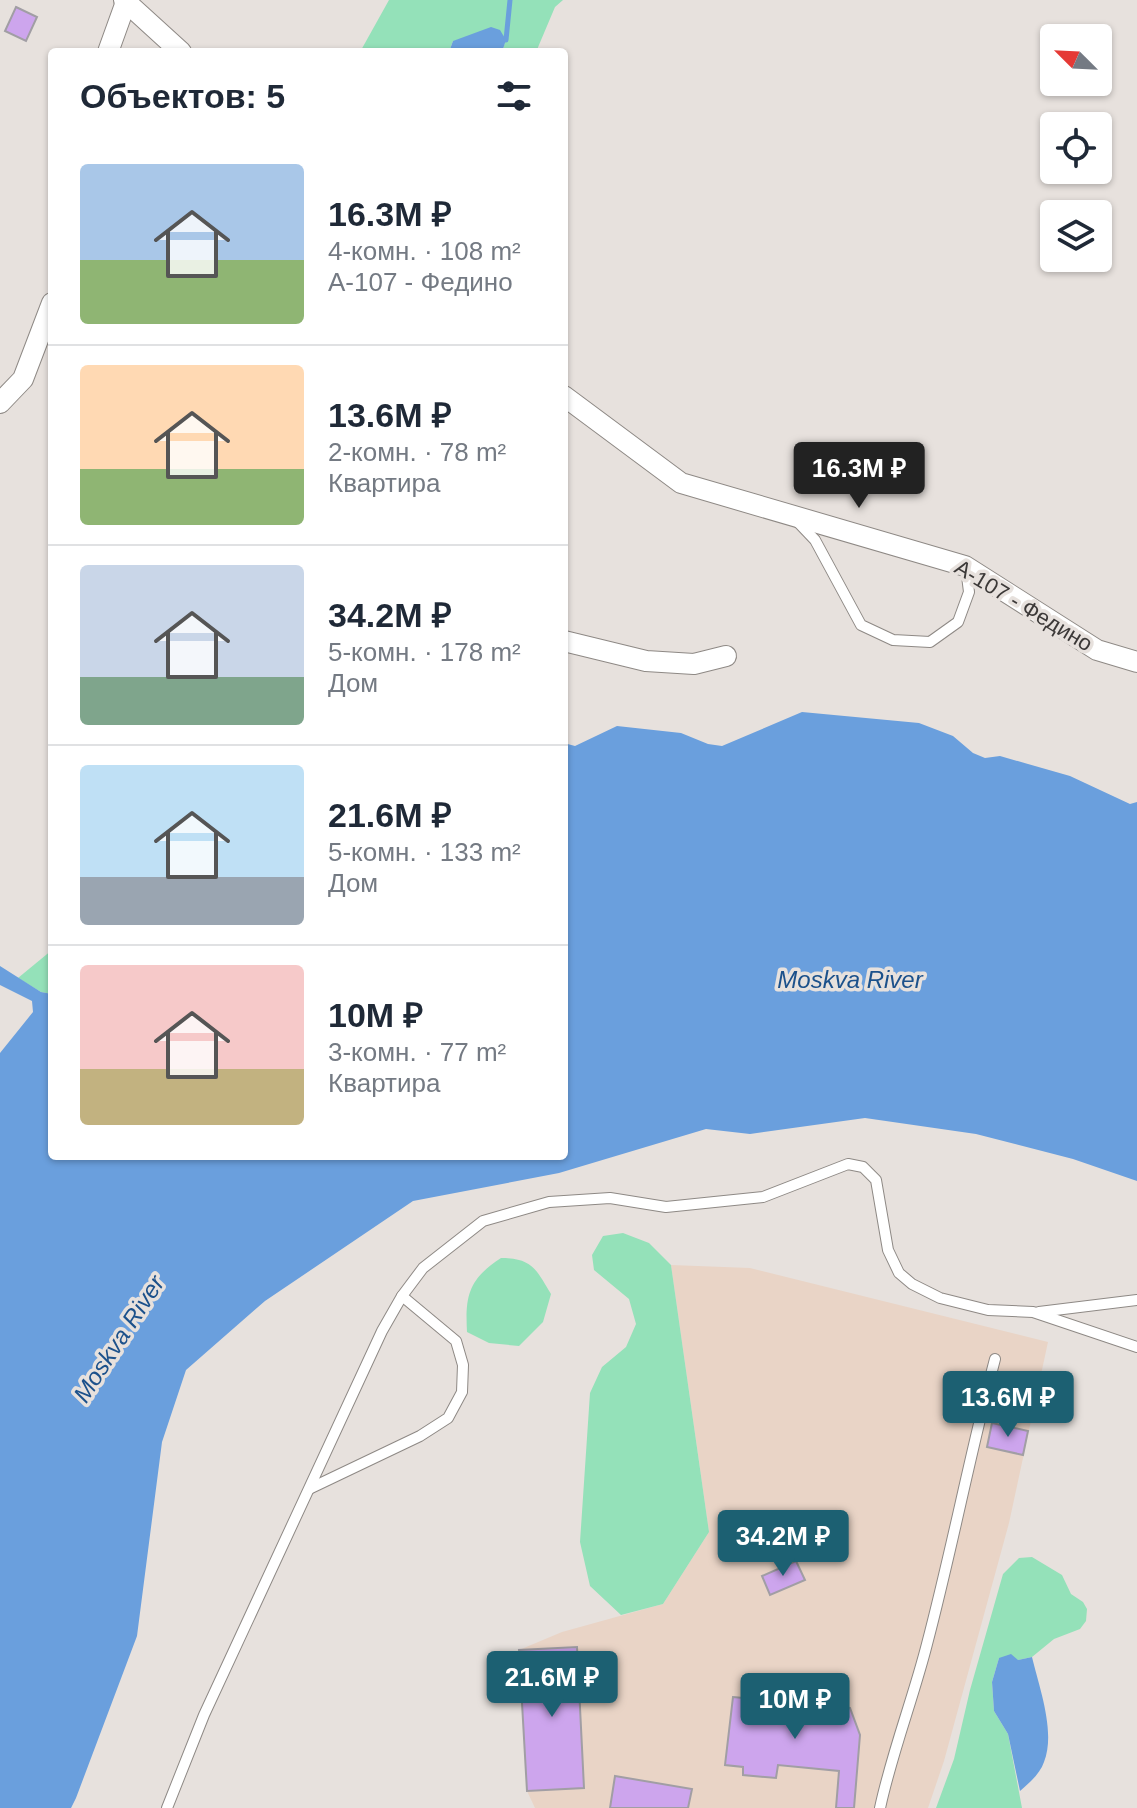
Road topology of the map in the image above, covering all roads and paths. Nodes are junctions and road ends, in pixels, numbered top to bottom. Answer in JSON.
{"nodes":[{"id":1,"x":125,"y":1,"type":"edge"},
{"id":2,"x":109,"y":48,"type":"edge"},
{"id":3,"x":177,"y":48,"type":"edge"},
{"id":4,"x":48,"y":313,"type":"edge"},
{"id":5,"x":568,"y":399,"type":"edge"},
{"id":6,"x":0,"y":403,"type":"edge"},
{"id":7,"x":789,"y":513,"type":"junction"},
{"id":8,"x":965,"y":566,"type":"junction"},
{"id":9,"x":568,"y":642,"type":"edge"},
{"id":10,"x":726,"y":656,"type":"dead end"},
{"id":11,"x":1137,"y":662,"type":"edge"},
{"id":12,"x":402,"y":1296,"type":"junction"},
{"id":13,"x":1137,"y":1300,"type":"edge"},
{"id":14,"x":1033,"y":1312,"type":"junction"},
{"id":15,"x":1137,"y":1347,"type":"edge"},
{"id":16,"x":995,"y":1359,"type":"dead end"},
{"id":17,"x":310,"y":1489,"type":"junction"},
{"id":18,"x":167,"y":1808,"type":"edge"},
{"id":19,"x":880,"y":1808,"type":"edge"}],
"edges":[{"from":1,"to":2,"type":"street"},
{"from":1,"to":3,"type":"street"},
{"from":4,"to":6,"type":"street"},
{"from":5,"to":7,"type":"street","name":"А-107 - Федино"},
{"from":7,"to":8,"type":"street","name":"А-107 - Федино"},
{"from":7,"to":8,"type":"lane"},
{"from":8,"to":11,"type":"street","name":"А-107 - Федино"},
{"from":9,"to":10,"type":"street"},
{"from":12,"to":14,"type":"lane"},
{"from":12,"to":17,"type":"lane"},
{"from":12,"to":17,"type":"lane"},
{"from":13,"to":14,"type":"lane"},
{"from":14,"to":15,"type":"lane"},
{"from":16,"to":19,"type":"lane"},
{"from":17,"to":18,"type":"lane"}]}
